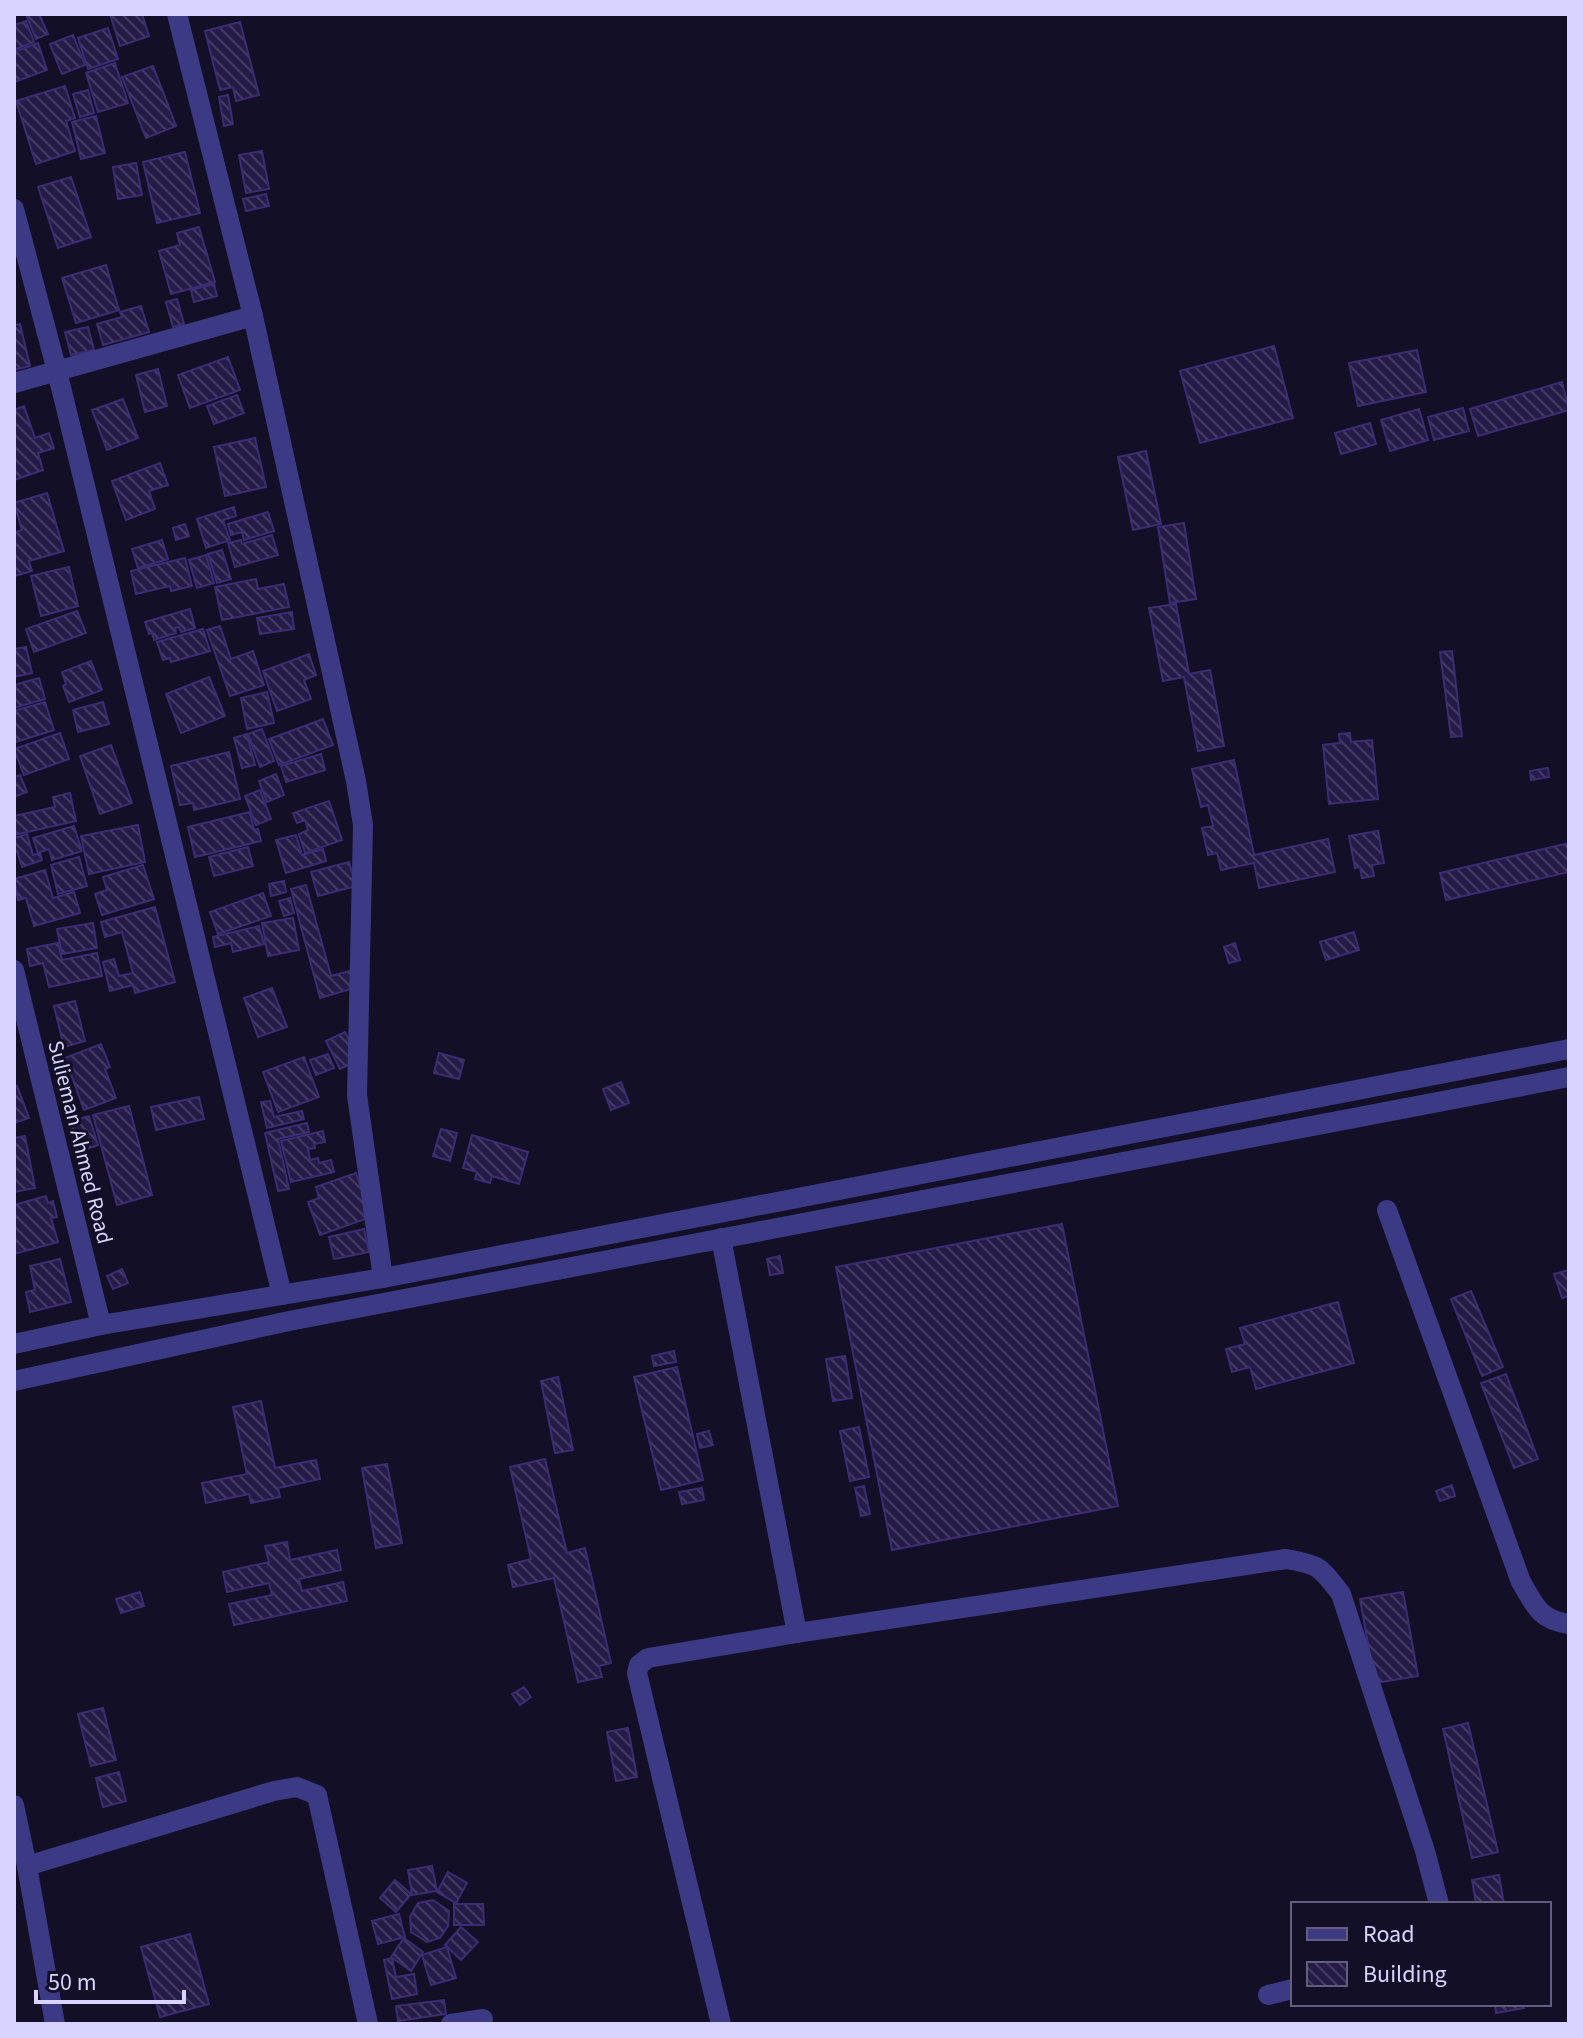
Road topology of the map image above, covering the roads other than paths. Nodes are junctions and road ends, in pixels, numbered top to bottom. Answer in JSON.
{"nodes":[{"id":1,"x":177,"y":14,"type":"edge"},
{"id":2,"x":14,"y":209,"type":"edge"},
{"id":3,"x":253,"y":316,"type":"junction"},
{"id":4,"x":57,"y":371,"type":"junction"},
{"id":5,"x":14,"y":383,"type":"edge"},
{"id":6,"x":14,"y":970,"type":"edge"},
{"id":7,"x":1569,"y":1049,"type":"edge"},
{"id":8,"x":1569,"y":1077,"type":"edge"},
{"id":9,"x":1387,"y":1210,"type":"dead end"},
{"id":10,"x":721,"y":1238,"type":"junction"},
{"id":11,"x":383,"y":1278,"type":"junction"},
{"id":12,"x":282,"y":1295,"type":"junction"},
{"id":13,"x":196,"y":1309,"type":"junction"},
{"id":14,"x":101,"y":1325,"type":"junction"},
{"id":15,"x":205,"y":1340,"type":"junction"},
{"id":16,"x":14,"y":1344,"type":"edge"},
{"id":17,"x":14,"y":1381,"type":"edge"},
{"id":18,"x":1569,"y":1624,"type":"edge"},
{"id":19,"x":797,"y":1633,"type":"junction"},
{"id":20,"x":14,"y":1805,"type":"edge"},
{"id":21,"x":27,"y":1866,"type":"junction"},
{"id":22,"x":1438,"y":1902,"type":"edge"},
{"id":23,"x":1291,"y":1989,"type":"edge"},
{"id":24,"x":1268,"y":1995,"type":"dead end"},
{"id":25,"x":483,"y":2019,"type":"dead end"},
{"id":26,"x":55,"y":2024,"type":"edge"},
{"id":27,"x":368,"y":2024,"type":"edge"},
{"id":28,"x":451,"y":2024,"type":"edge"},
{"id":29,"x":721,"y":2024,"type":"edge"}],
"edges":[{"from":1,"to":3,"type":"street"},
{"from":2,"to":4,"type":"street"},
{"from":3,"to":4,"type":"street"},
{"from":3,"to":11,"type":"street"},
{"from":4,"to":5,"type":"street"},
{"from":4,"to":12,"type":"street"},
{"from":6,"to":14,"type":"street","name":"Sulieman Ahmed Road"},
{"from":7,"to":11,"type":"street"},
{"from":8,"to":10,"type":"street"},
{"from":9,"to":18,"type":"street"},
{"from":10,"to":15,"type":"street"},
{"from":10,"to":19,"type":"street"},
{"from":11,"to":12,"type":"street"},
{"from":12,"to":13,"type":"street"},
{"from":13,"to":14,"type":"street"},
{"from":13,"to":15,"type":"street"},
{"from":14,"to":16,"type":"street"},
{"from":15,"to":17,"type":"street"},
{"from":19,"to":22,"type":"street"},
{"from":19,"to":29,"type":"street"},
{"from":20,"to":21,"type":"street"},
{"from":21,"to":26,"type":"street"},
{"from":21,"to":27,"type":"street"},
{"from":23,"to":24,"type":"street"},
{"from":25,"to":28,"type":"street"}]}
